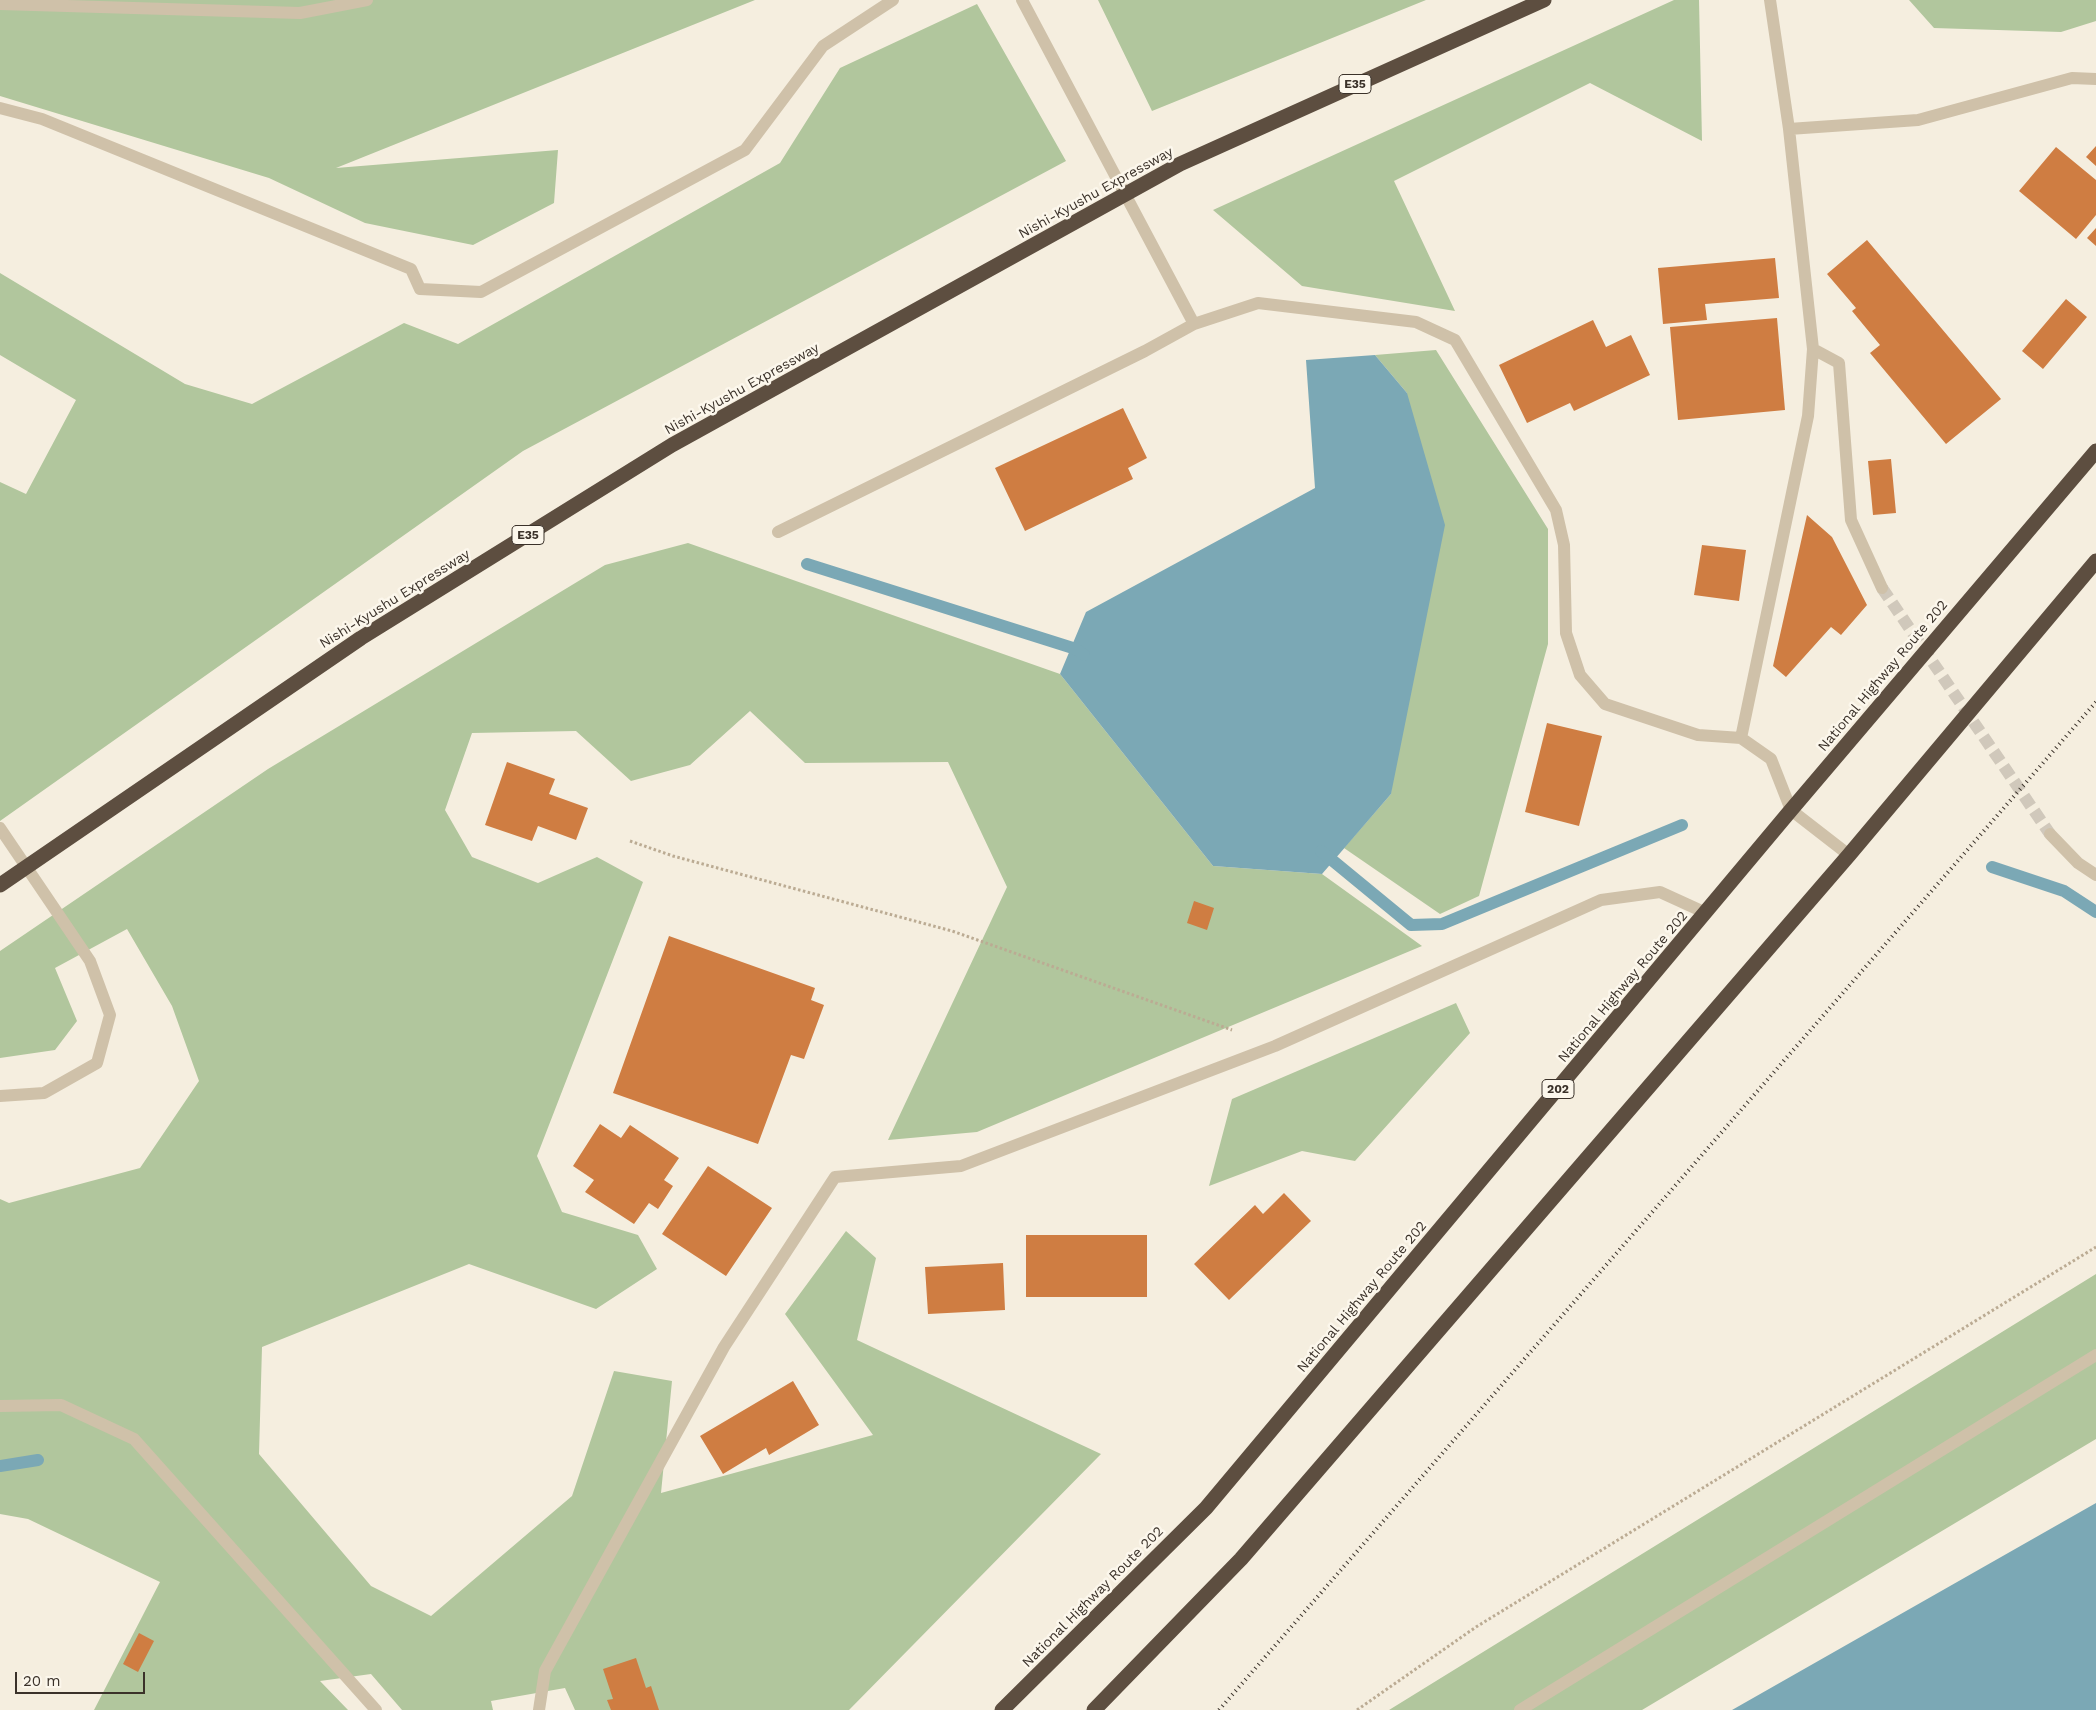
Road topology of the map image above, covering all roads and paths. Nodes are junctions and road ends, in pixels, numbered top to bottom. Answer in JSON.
{"nodes":[{"id":1,"x":367,"y":0,"type":"edge"},
{"id":2,"x":893,"y":0,"type":"edge"},
{"id":3,"x":1022,"y":0,"type":"edge"},
{"id":4,"x":1770,"y":0,"type":"edge"},
{"id":5,"x":1538,"y":3,"type":"edge"},
{"id":6,"x":0,"y":4,"type":"edge"},
{"id":7,"x":2096,"y":79,"type":"edge"},
{"id":8,"x":0,"y":108,"type":"edge"},
{"id":9,"x":1789,"y":128,"type":"junction"},
{"id":10,"x":1194,"y":324,"type":"junction"},
{"id":11,"x":1813,"y":349,"type":"junction"},
{"id":12,"x":2096,"y":451,"type":"edge"},
{"id":13,"x":778,"y":532,"type":"dead end"},
{"id":14,"x":2096,"y":561,"type":"edge"},
{"id":15,"x":1882,"y":588,"type":"tunnel mouth"},
{"id":16,"x":1742,"y":738,"type":"junction"},
{"id":17,"x":1791,"y":810,"type":"junction"},
{"id":18,"x":0,"y":828,"type":"edge"},
{"id":19,"x":2050,"y":834,"type":"tunnel mouth"},
{"id":20,"x":630,"y":841,"type":"dead end"},
{"id":21,"x":1849,"y":855,"type":"junction"},
{"id":22,"x":2096,"y":875,"type":"edge"},
{"id":23,"x":0,"y":885,"type":"edge"},
{"id":24,"x":1706,"y":913,"type":"junction"},
{"id":25,"x":1276,"y":1046,"type":"junction"},
{"id":26,"x":0,"y":1096,"type":"edge"},
{"id":27,"x":2096,"y":1247,"type":"edge"},
{"id":28,"x":2096,"y":1355,"type":"edge"},
{"id":29,"x":0,"y":1406,"type":"edge"},
{"id":30,"x":376,"y":1710,"type":"edge"},
{"id":31,"x":539,"y":1710,"type":"edge"},
{"id":32,"x":1002,"y":1710,"type":"edge"},
{"id":33,"x":1094,"y":1710,"type":"edge"},
{"id":34,"x":1357,"y":1710,"type":"edge"},
{"id":35,"x":1520,"y":1710,"type":"edge"}],
"edges":[{"from":1,"to":6,"type":"street"},
{"from":2,"to":8,"type":"street"},
{"from":3,"to":10,"type":"street"},
{"from":4,"to":9,"type":"street"},
{"from":5,"to":23,"type":"highway","name":"Nishi-Kyushu Expressway","number":"E35"},
{"from":7,"to":9,"type":"street"},
{"from":9,"to":11,"type":"street"},
{"from":10,"to":13,"type":"street"},
{"from":10,"to":16,"type":"street"},
{"from":11,"to":15,"type":"street"},
{"from":11,"to":16,"type":"street"},
{"from":12,"to":17,"type":"highway","name":"National Highway Route 202","number":"202"},
{"from":14,"to":21,"type":"highway"},
{"from":16,"to":17,"type":"street"},
{"from":17,"to":21,"type":"street"},
{"from":17,"to":24,"type":"highway","name":"National Highway Route 202","number":"202"},
{"from":18,"to":26,"type":"street"},
{"from":19,"to":22,"type":"street"},
{"from":20,"to":25,"type":"path"},
{"from":21,"to":33,"type":"highway"},
{"from":24,"to":25,"type":"street"},
{"from":24,"to":32,"type":"highway","name":"National Highway Route 202","number":"202"},
{"from":25,"to":31,"type":"street"},
{"from":27,"to":34,"type":"path"},
{"from":28,"to":35,"type":"street"},
{"from":29,"to":30,"type":"street"}]}
